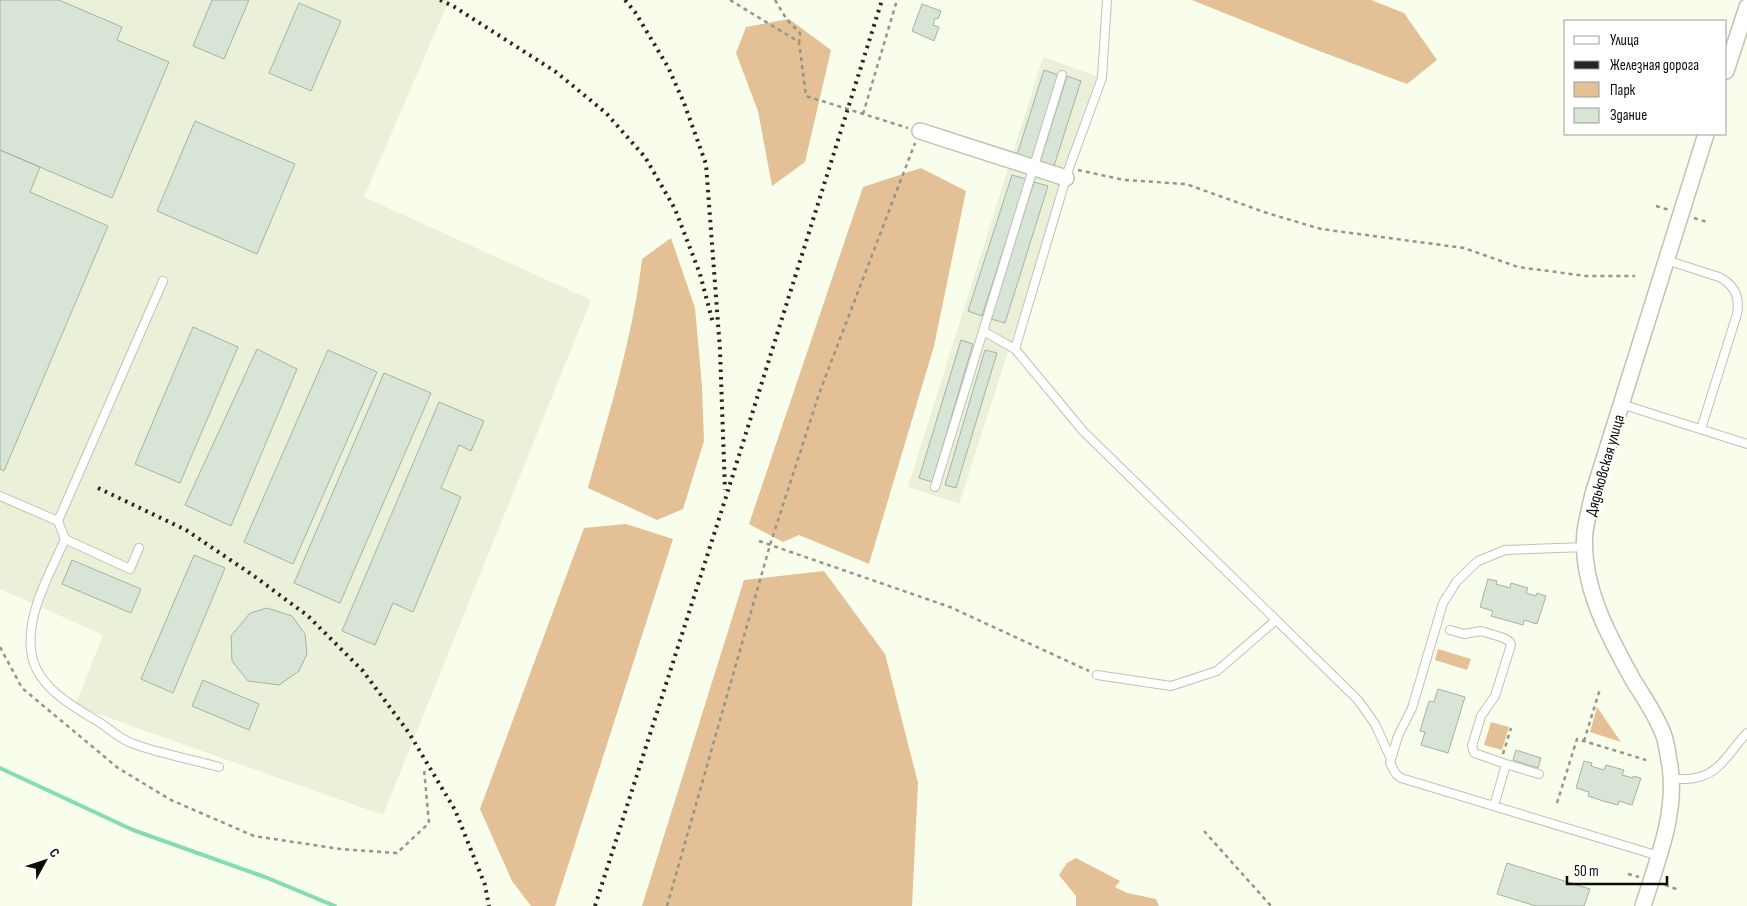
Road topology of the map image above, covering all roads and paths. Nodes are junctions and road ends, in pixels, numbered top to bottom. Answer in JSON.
{"nodes":[{"id":1,"x":730,"y":0,"type":"edge"},
{"id":2,"x":775,"y":0,"type":"edge"},
{"id":3,"x":897,"y":0,"type":"edge"},
{"id":4,"x":1107,"y":0,"type":"edge"},
{"id":5,"x":1747,"y":7,"type":"edge"},
{"id":6,"x":799,"y":42,"type":"junction"},
{"id":7,"x":1727,"y":68,"type":"edge"},
{"id":8,"x":1062,"y":75,"type":"dead end"},
{"id":9,"x":863,"y":114,"type":"junction"},
{"id":10,"x":920,"y":131,"type":"junction"},
{"id":11,"x":1706,"y":135,"type":"edge"},
{"id":12,"x":1033,"y":168,"type":"junction"},
{"id":13,"x":1068,"y":173,"type":"junction"},
{"id":14,"x":1656,"y":206,"type":"dead end"},
{"id":15,"x":1674,"y":212,"type":"dead end"},
{"id":16,"x":1690,"y":217,"type":"dead end"},
{"id":17,"x":1708,"y":222,"type":"dead end"},
{"id":18,"x":1666,"y":260,"type":"junction"},
{"id":19,"x":1634,"y":276,"type":"dead end"},
{"id":20,"x":163,"y":281,"type":"dead end"},
{"id":21,"x":983,"y":331,"type":"junction"},
{"id":22,"x":1014,"y":349,"type":"junction"},
{"id":23,"x":1621,"y":404,"type":"junction"},
{"id":24,"x":1701,"y":429,"type":"junction"},
{"id":25,"x":1747,"y":444,"type":"edge"},
{"id":26,"x":935,"y":487,"type":"dead end"},
{"id":27,"x":0,"y":496,"type":"edge"},
{"id":28,"x":58,"y":521,"type":"junction"},
{"id":29,"x":65,"y":539,"type":"junction"},
{"id":30,"x":759,"y":541,"type":"dead end"},
{"id":31,"x":770,"y":545,"type":"junction"},
{"id":32,"x":1586,"y":547,"type":"junction"},
{"id":33,"x":139,"y":548,"type":"dead end"},
{"id":34,"x":1276,"y":620,"type":"junction"},
{"id":35,"x":1450,"y":630,"type":"dead end"},
{"id":36,"x":0,"y":647,"type":"edge"},
{"id":37,"x":1098,"y":675,"type":"joint"},
{"id":38,"x":1600,"y":689,"type":"dead end"},
{"id":39,"x":1511,"y":728,"type":"dead end"},
{"id":40,"x":1747,"y":733,"type":"edge"},
{"id":41,"x":1584,"y":741,"type":"junction"},
{"id":42,"x":1391,"y":758,"type":"junction"},
{"id":43,"x":1646,"y":760,"type":"dead end"},
{"id":44,"x":1504,"y":763,"type":"junction"},
{"id":45,"x":219,"y":767,"type":"dead end"},
{"id":46,"x":424,"y":769,"type":"dead end"},
{"id":47,"x":1538,"y":774,"type":"dead end"},
{"id":48,"x":1671,"y":779,"type":"junction"},
{"id":49,"x":1558,"y":803,"type":"dead end"},
{"id":50,"x":1494,"y":806,"type":"junction"},
{"id":51,"x":1204,"y":831,"type":"dead end"},
{"id":52,"x":1659,"y":856,"type":"junction"},
{"id":53,"x":1628,"y":874,"type":"dead end"},
{"id":54,"x":1641,"y":878,"type":"dead end"},
{"id":55,"x":1659,"y":883,"type":"dead end"},
{"id":56,"x":1680,"y":890,"type":"dead end"},
{"id":57,"x":667,"y":906,"type":"edge"},
{"id":58,"x":1271,"y":906,"type":"edge"},
{"id":59,"x":1643,"y":906,"type":"edge"}],
"edges":[{"from":1,"to":6,"type":"path"},
{"from":2,"to":6,"type":"path"},
{"from":3,"to":9,"type":"path"},
{"from":4,"to":13,"type":"lane"},
{"from":5,"to":7,"type":"street"},
{"from":6,"to":9,"type":"path"},
{"from":8,"to":12,"type":"lane"},
{"from":9,"to":10,"type":"path"},
{"from":10,"to":12,"type":"street"},
{"from":10,"to":31,"type":"path"},
{"from":11,"to":18,"type":"street","name":"Дядьковская улица"},
{"from":12,"to":13,"type":"street"},
{"from":12,"to":21,"type":"lane"},
{"from":13,"to":19,"type":"path"},
{"from":13,"to":22,"type":"lane"},
{"from":14,"to":15,"type":"path"},
{"from":16,"to":17,"type":"path"},
{"from":18,"to":23,"type":"street","name":"Дядьковская улица"},
{"from":18,"to":24,"type":"lane"},
{"from":20,"to":28,"type":"lane"},
{"from":21,"to":22,"type":"lane"},
{"from":21,"to":26,"type":"lane"},
{"from":22,"to":34,"type":"lane"},
{"from":23,"to":24,"type":"lane"},
{"from":23,"to":32,"type":"street","name":"Дядьковская улица"},
{"from":24,"to":25,"type":"lane"},
{"from":27,"to":28,"type":"lane"},
{"from":28,"to":29,"type":"lane"},
{"from":29,"to":33,"type":"lane"},
{"from":29,"to":45,"type":"lane"},
{"from":30,"to":31,"type":"path"},
{"from":31,"to":37,"type":"path"},
{"from":31,"to":57,"type":"path"},
{"from":32,"to":42,"type":"lane"},
{"from":32,"to":48,"type":"street","name":"Дядьковская улица"},
{"from":34,"to":37,"type":"lane"},
{"from":34,"to":42,"type":"lane"},
{"from":35,"to":44,"type":"lane"},
{"from":36,"to":46,"type":"path"},
{"from":38,"to":41,"type":"path"},
{"from":39,"to":44,"type":"path"},
{"from":40,"to":48,"type":"lane"},
{"from":41,"to":43,"type":"path"},
{"from":41,"to":49,"type":"path"},
{"from":42,"to":50,"type":"lane"},
{"from":44,"to":47,"type":"lane"},
{"from":44,"to":50,"type":"lane"},
{"from":48,"to":52,"type":"street","name":"Дядьковская улица"},
{"from":50,"to":52,"type":"lane"},
{"from":51,"to":58,"type":"path"},
{"from":52,"to":59,"type":"street","name":"Дядьковская улица"},
{"from":53,"to":54,"type":"path"},
{"from":55,"to":56,"type":"path"}]}
